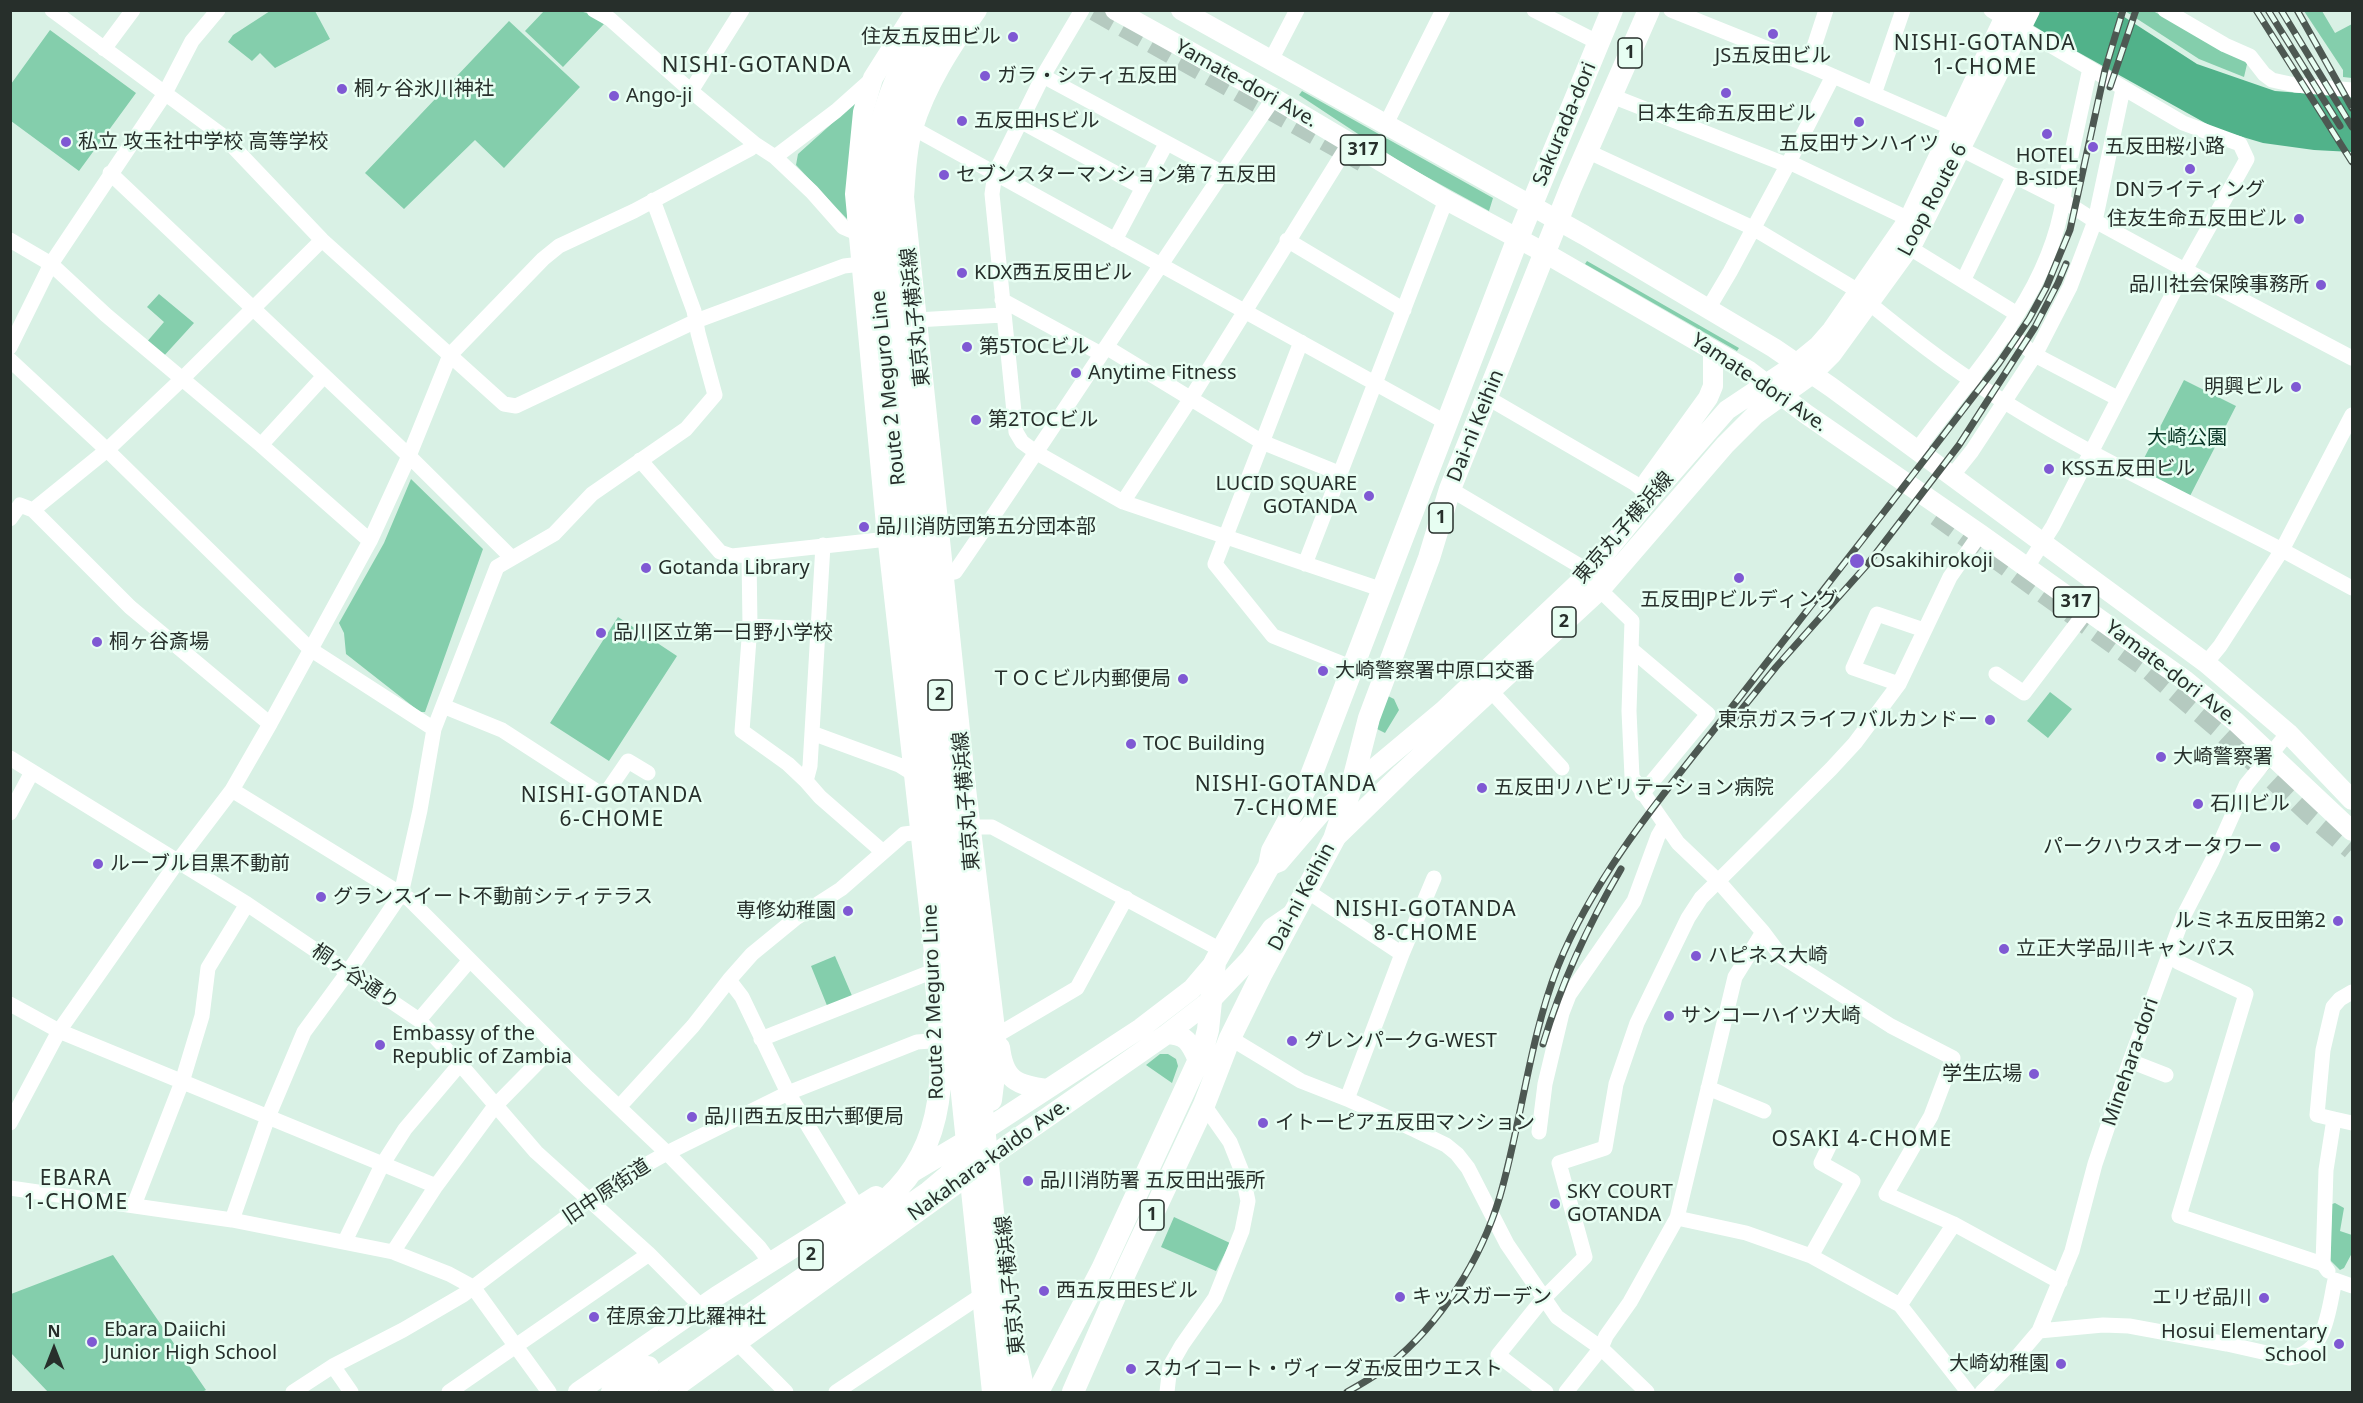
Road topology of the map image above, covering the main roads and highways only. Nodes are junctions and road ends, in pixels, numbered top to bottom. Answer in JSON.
{"nodes":[{"id":1,"x":916,"y":10,"type":"edge"},
{"id":2,"x":934,"y":10,"type":"edge"},
{"id":3,"x":956,"y":10,"type":"edge"},
{"id":4,"x":977,"y":10,"type":"edge"},
{"id":5,"x":1115,"y":10,"type":"edge"},
{"id":6,"x":1181,"y":10,"type":"edge"},
{"id":7,"x":1612,"y":10,"type":"edge"},
{"id":8,"x":1649,"y":10,"type":"edge"},
{"id":9,"x":2012,"y":16,"type":"edge"},
{"id":10,"x":1960,"y":137,"type":"junction"},
{"id":11,"x":1532,"y":205,"type":"junction"},
{"id":12,"x":1559,"y":220,"type":"junction"},
{"id":13,"x":1518,"y":238,"type":"junction"},
{"id":14,"x":1545,"y":253,"type":"junction"},
{"id":15,"x":1864,"y":298,"type":"junction"},
{"id":16,"x":1713,"y":350,"type":"junction"},
{"id":17,"x":1804,"y":369,"type":"junction"},
{"id":18,"x":1766,"y":383,"type":"junction"},
{"id":19,"x":1783,"y":395,"type":"junction"},
{"id":20,"x":1651,"y":497,"type":"junction"},
{"id":21,"x":937,"y":580,"type":"junction"},
{"id":22,"x":1381,"y":681,"type":"junction"},
{"id":23,"x":1400,"y":746,"type":"junction"},
{"id":24,"x":922,"y":776,"type":"junction"},
{"id":25,"x":1352,"y":788,"type":"junction"},
{"id":26,"x":2352,"y":800,"type":"edge"},
{"id":27,"x":970,"y":827,"type":"junction"},
{"id":28,"x":2352,"y":831,"type":"edge"},
{"id":29,"x":1334,"y":839,"type":"junction"},
{"id":30,"x":1269,"y":866,"type":"junction"},
{"id":31,"x":1294,"y":913,"type":"junction"},
{"id":32,"x":1218,"y":956,"type":"junction"},
{"id":33,"x":1211,"y":1000,"type":"junction"},
{"id":34,"x":1167,"y":1034,"type":"junction"},
{"id":35,"x":944,"y":1040,"type":"junction"},
{"id":36,"x":1198,"y":1060,"type":"junction"},
{"id":37,"x":1047,"y":1089,"type":"junction"},
{"id":38,"x":994,"y":1124,"type":"junction"},
{"id":39,"x":959,"y":1143,"type":"junction"},
{"id":40,"x":996,"y":1153,"type":"junction"},
{"id":41,"x":905,"y":1176,"type":"junction"},
{"id":42,"x":965,"y":1178,"type":"junction"},
{"id":43,"x":578,"y":1392,"type":"edge"},
{"id":44,"x":612,"y":1392,"type":"edge"},
{"id":45,"x":637,"y":1392,"type":"edge"},
{"id":46,"x":669,"y":1392,"type":"edge"},
{"id":47,"x":986,"y":1392,"type":"edge"},
{"id":48,"x":993,"y":1392,"type":"edge"},
{"id":49,"x":1012,"y":1392,"type":"edge"},
{"id":50,"x":1025,"y":1392,"type":"edge"},
{"id":51,"x":1038,"y":1392,"type":"edge"},
{"id":52,"x":1073,"y":1392,"type":"edge"}],
"edges":[{"from":1,"to":24,"type":"main road","name":"東京丸子横浜線","number":"2"},
{"from":2,"to":24,"type":"highway","name":"Route 2 Meguro Line","number":"2"},
{"from":3,"to":21,"type":"highway","name":"Route 2 Meguro Line","number":"2"},
{"from":4,"to":21,"type":"main road","name":"東京丸子横浜線","number":"2"},
{"from":5,"to":13,"type":"main road","name":"Yamate-dori Ave.","number":"317"},
{"from":6,"to":11,"type":"main road","name":"Yamate-dori Ave.","number":"317"},
{"from":7,"to":11,"type":"highway","name":"Sakurada-dori","number":"1"},
{"from":8,"to":12,"type":"highway","name":"Sakurada-dori","number":"1"},
{"from":9,"to":10,"type":"main road","name":"Loop Route 6"},
{"from":10,"to":15,"type":"main road","name":"Loop Route 6"},
{"from":10,"to":15,"type":"main road","name":"Loop Route 6"},
{"from":11,"to":12,"type":"main road","name":"Yamate-dori Ave.","number":"317"},
{"from":11,"to":13,"type":"highway","name":"Sakurada-dori","number":"1"},
{"from":12,"to":14,"type":"highway","name":"Dai-ni Keihin","number":"1"},
{"from":12,"to":17,"type":"main road","name":"Yamate-dori Ave.","number":"317"},
{"from":13,"to":14,"type":"main road","name":"Yamate-dori Ave.","number":"317"},
{"from":13,"to":30,"type":"highway","name":"Dai-ni Keihin","number":"1"},
{"from":14,"to":16,"type":"main road","name":"Yamate-dori Ave.","number":"317"},
{"from":14,"to":22,"type":"highway","name":"Dai-ni Keihin","number":"1"},
{"from":15,"to":17,"type":"main road","name":"Loop Route 6"},
{"from":16,"to":18,"type":"main road","name":"Yamate-dori Ave.","number":"317"},
{"from":16,"to":20,"type":"main road"},
{"from":17,"to":18,"type":"main road","name":"東京丸子横浜線","number":"2"},
{"from":17,"to":19,"type":"main road","name":"東京丸子横浜線","number":"2"},
{"from":17,"to":26,"type":"main road","name":"Yamate-dori Ave.","number":"317"},
{"from":18,"to":19,"type":"main road","name":"Yamate-dori Ave.","number":"317"},
{"from":18,"to":20,"type":"main road","name":"東京丸子横浜線","number":"2"},
{"from":19,"to":28,"type":"main road","name":"Yamate-dori Ave.","number":"317"},
{"from":19,"to":29,"type":"main road","name":"東京丸子横浜線","number":"2"},
{"from":20,"to":23,"type":"main road","name":"東京丸子横浜線","number":"2"},
{"from":21,"to":27,"type":"main road","name":"東京丸子横浜線","number":"2"},
{"from":21,"to":45,"type":"highway","name":"Route 2 Meguro Line","number":"2"},
{"from":21,"to":49,"type":"highway","name":"Route 2 Meguro Line","number":"2"},
{"from":22,"to":23,"type":"main road"},
{"from":22,"to":25,"type":"highway","name":"Dai-ni Keihin","number":"1"},
{"from":23,"to":25,"type":"main road","name":"東京丸子横浜線","number":"2"},
{"from":24,"to":35,"type":"main road","name":"東京丸子横浜線","number":"2"},
{"from":24,"to":44,"type":"highway","name":"Route 2 Meguro Line","number":"2"},
{"from":24,"to":48,"type":"highway","name":"Route 2 Meguro Line","number":"2"},
{"from":25,"to":29,"type":"highway","name":"Dai-ni Keihin","number":"1"},
{"from":25,"to":30,"type":"main road","name":"東京丸子横浜線","number":"2"},
{"from":27,"to":37,"type":"main road"},
{"from":27,"to":38,"type":"main road","name":"東京丸子横浜線","number":"2"},
{"from":29,"to":31,"type":"highway","name":"Dai-ni Keihin","number":"1"},
{"from":30,"to":32,"type":"highway","name":"Dai-ni Keihin","number":"1"},
{"from":31,"to":33,"type":"main road","name":"Nakahara-kaido Ave.","number":"2"},
{"from":31,"to":52,"type":"highway","name":"Dai-ni Keihin","number":"1"},
{"from":32,"to":33,"type":"highway","name":"Dai-ni Keihin","number":"1"},
{"from":32,"to":37,"type":"main road","name":"Nakahara-kaido Ave.","number":"2"},
{"from":33,"to":34,"type":"main road","name":"Nakahara-kaido Ave.","number":"2"},
{"from":33,"to":36,"type":"highway","name":"Dai-ni Keihin","number":"1"},
{"from":34,"to":36,"type":"main road"},
{"from":34,"to":40,"type":"main road","name":"Nakahara-kaido Ave.","number":"2"},
{"from":35,"to":39,"type":"main road","name":"東京丸子横浜線","number":"2"},
{"from":35,"to":41,"type":"main road","name":"東京丸子横浜線","number":"2"},
{"from":36,"to":51,"type":"highway","name":"Dai-ni Keihin","number":"1"},
{"from":37,"to":38,"type":"main road","name":"Nakahara-kaido Ave.","number":"2"},
{"from":38,"to":39,"type":"main road","name":"Nakahara-kaido Ave.","number":"2"},
{"from":38,"to":40,"type":"main road","name":"東京丸子横浜線","number":"2"},
{"from":39,"to":41,"type":"main road","name":"Nakahara-kaido Ave.","number":"2"},
{"from":39,"to":42,"type":"main road","name":"東京丸子横浜線","number":"2"},
{"from":40,"to":42,"type":"main road","name":"Nakahara-kaido Ave.","number":"2"},
{"from":40,"to":50,"type":"main road","name":"東京丸子横浜線","number":"2"},
{"from":41,"to":43,"type":"main road","name":"Nakahara-kaido Ave.","number":"2"},
{"from":42,"to":46,"type":"main road","name":"Nakahara-kaido Ave.","number":"2"},
{"from":42,"to":47,"type":"main road","name":"東京丸子横浜線","number":"2"}]}
